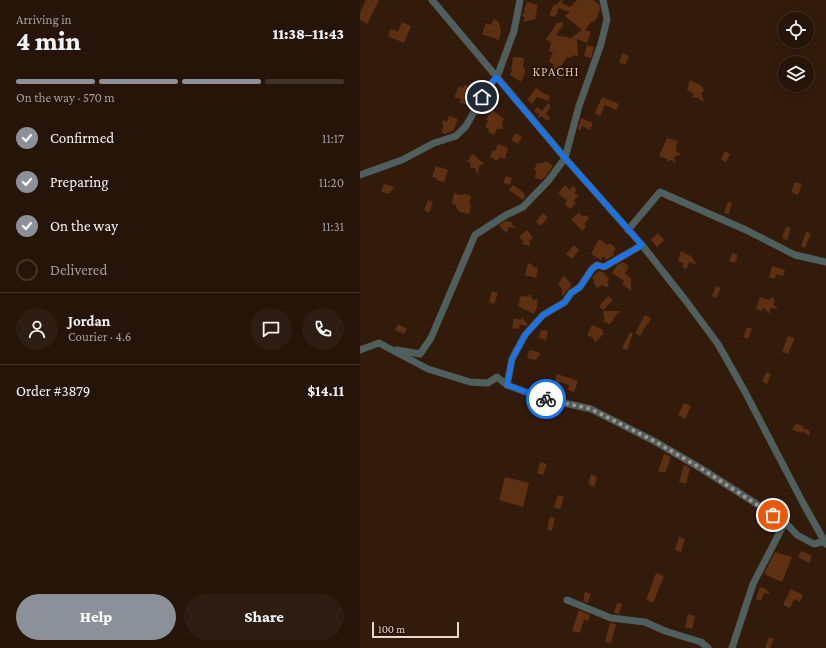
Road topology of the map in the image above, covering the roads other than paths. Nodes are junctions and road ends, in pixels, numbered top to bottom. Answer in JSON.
{"nodes":[{"id":1,"x":432,"y":0,"type":"edge"},
{"id":2,"x":520,"y":0,"type":"edge"},
{"id":3,"x":603,"y":0,"type":"edge"},
{"id":4,"x":496,"y":77,"type":"junction"},
{"id":5,"x":565,"y":158,"type":"junction"},
{"id":6,"x":360,"y":174,"type":"edge"},
{"id":7,"x":628,"y":230,"type":"junction"},
{"id":8,"x":642,"y":245,"type":"junction"},
{"id":9,"x":826,"y":262,"type":"edge"},
{"id":10,"x":360,"y":350,"type":"edge"},
{"id":11,"x":392,"y":350,"type":"junction"},
{"id":12,"x":507,"y":385,"type":"junction"},
{"id":13,"x":784,"y":522,"type":"junction"},
{"id":14,"x":825,"y":542,"type":"edge"},
{"id":15,"x":567,"y":600,"type":"dead end"},
{"id":16,"x":708,"y":648,"type":"edge"},
{"id":17,"x":732,"y":648,"type":"edge"}],
"edges":[{"from":1,"to":4,"type":"street"},
{"from":2,"to":4,"type":"street"},
{"from":3,"to":5,"type":"street"},
{"from":4,"to":5,"type":"street"},
{"from":4,"to":6,"type":"street"},
{"from":5,"to":7,"type":"street"},
{"from":5,"to":11,"type":"street"},
{"from":7,"to":8,"type":"street"},
{"from":7,"to":9,"type":"street"},
{"from":8,"to":12,"type":"street"},
{"from":8,"to":14,"type":"street"},
{"from":10,"to":11,"type":"street"},
{"from":11,"to":12,"type":"street"},
{"from":12,"to":13,"type":"street"},
{"from":13,"to":14,"type":"street"},
{"from":13,"to":17,"type":"street"},
{"from":15,"to":16,"type":"street"}]}
